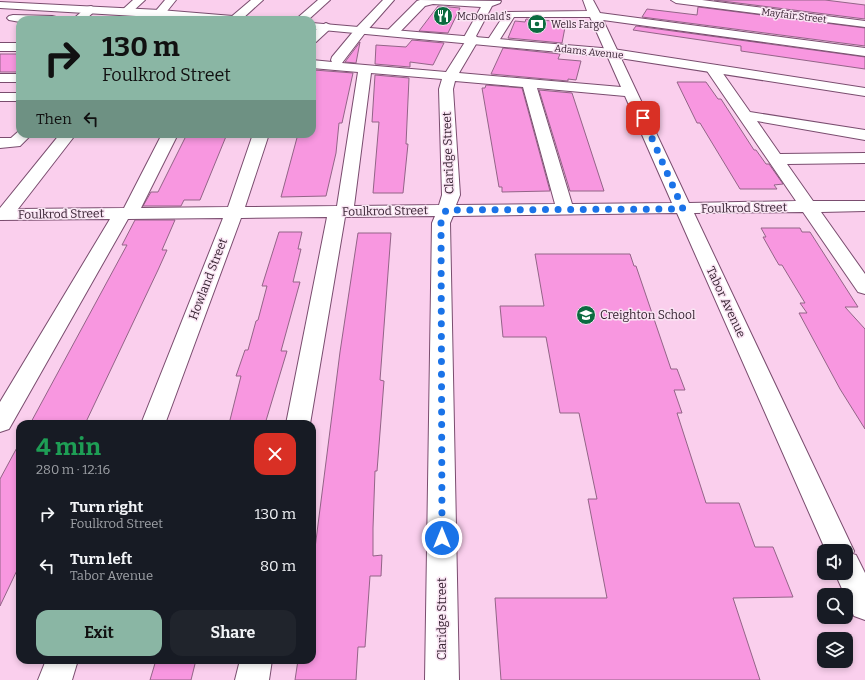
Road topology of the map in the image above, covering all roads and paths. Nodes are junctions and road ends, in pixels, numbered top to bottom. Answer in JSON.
{"nodes":[{"id":1,"x":140,"y":0,"type":"edge"},
{"id":2,"x":171,"y":0,"type":"edge"},
{"id":3,"x":258,"y":0,"type":"edge"},
{"id":4,"x":325,"y":0,"type":"edge"},
{"id":5,"x":389,"y":0,"type":"edge"},
{"id":6,"x":676,"y":0,"type":"edge"},
{"id":7,"x":510,"y":1,"type":"dead end"},
{"id":8,"x":584,"y":1,"type":"edge"},
{"id":9,"x":493,"y":2,"type":"edge"},
{"id":10,"x":0,"y":5,"type":"edge"},
{"id":11,"x":66,"y":8,"type":"junction"},
{"id":12,"x":91,"y":10,"type":"junction"},
{"id":13,"x":131,"y":14,"type":"edge"},
{"id":14,"x":596,"y":15,"type":"junction"},
{"id":15,"x":56,"y":16,"type":"edge"},
{"id":16,"x":83,"y":16,"type":"edge"},
{"id":17,"x":164,"y":16,"type":"edge"},
{"id":18,"x":244,"y":16,"type":"edge"},
{"id":19,"x":306,"y":16,"type":"edge"},
{"id":20,"x":865,"y":24,"type":"edge"},
{"id":21,"x":316,"y":26,"type":"edge"},
{"id":22,"x":326,"y":27,"type":"junction"},
{"id":23,"x":361,"y":30,"type":"junction"},
{"id":24,"x":392,"y":33,"type":"junction"},
{"id":25,"x":316,"y":36,"type":"edge"},
{"id":26,"x":478,"y":40,"type":"junction"},
{"id":27,"x":16,"y":46,"type":"edge"},
{"id":28,"x":0,"y":47,"type":"edge"},
{"id":29,"x":865,"y":52,"type":"edge"},
{"id":30,"x":613,"y":53,"type":"junction"},
{"id":31,"x":337,"y":60,"type":"dead end"},
{"id":32,"x":316,"y":64,"type":"edge"},
{"id":33,"x":712,"y":68,"type":"junction"},
{"id":34,"x":365,"y":69,"type":"junction"},
{"id":35,"x":450,"y":76,"type":"junction"},
{"id":36,"x":0,"y":78,"type":"edge"},
{"id":37,"x":16,"y":78,"type":"edge"},
{"id":38,"x":529,"y":83,"type":"junction"},
{"id":39,"x":631,"y":92,"type":"junction"},
{"id":40,"x":865,"y":92,"type":"edge"},
{"id":41,"x":0,"y":97,"type":"edge"},
{"id":42,"x":16,"y":97,"type":"edge"},
{"id":43,"x":744,"y":114,"type":"junction"},
{"id":44,"x":865,"y":135,"type":"edge"},
{"id":45,"x":20,"y":138,"type":"edge"},
{"id":46,"x":65,"y":138,"type":"edge"},
{"id":47,"x":168,"y":138,"type":"edge"},
{"id":48,"x":260,"y":138,"type":"edge"},
{"id":49,"x":0,"y":143,"type":"edge"},
{"id":50,"x":865,"y":158,"type":"edge"},
{"id":51,"x":775,"y":159,"type":"junction"},
{"id":52,"x":808,"y":207,"type":"junction"},
{"id":53,"x":858,"y":207,"type":"edge"},
{"id":54,"x":683,"y":209,"type":"junction"},
{"id":55,"x":446,"y":210,"type":"junction"},
{"id":56,"x":565,"y":210,"type":"junction"},
{"id":57,"x":341,"y":211,"type":"junction"},
{"id":58,"x":234,"y":212,"type":"junction"},
{"id":59,"x":126,"y":213,"type":"junction"},
{"id":60,"x":2,"y":215,"type":"edge"},
{"id":61,"x":865,"y":223,"type":"edge"},
{"id":62,"x":865,"y":288,"type":"edge"},
{"id":63,"x":155,"y":420,"type":"edge"},
{"id":64,"x":299,"y":420,"type":"edge"},
{"id":65,"x":0,"y":423,"type":"edge"},
{"id":66,"x":837,"y":544,"type":"edge"},
{"id":67,"x":853,"y":579,"type":"edge"},
{"id":68,"x":865,"y":606,"type":"edge"},
{"id":69,"x":61,"y":664,"type":"edge"},
{"id":70,"x":255,"y":664,"type":"edge"},
{"id":71,"x":55,"y":680,"type":"edge"},
{"id":72,"x":252,"y":680,"type":"edge"},
{"id":73,"x":442,"y":680,"type":"edge"}],
"edges":[{"from":1,"to":13,"type":"main road"},
{"from":2,"to":17,"type":"main road"},
{"from":3,"to":18,"type":"main road"},
{"from":4,"to":19,"type":"main road"},
{"from":5,"to":23,"type":"main road"},
{"from":6,"to":20,"type":"main road","name":"Mayfair Street"},
{"from":7,"to":9,"type":"main road"},
{"from":8,"to":14,"type":"main road","name":"Tabor Avenue"},
{"from":9,"to":24,"type":"main road"},
{"from":9,"to":26,"type":"main road"},
{"from":10,"to":11,"type":"main road"},
{"from":11,"to":12,"type":"main road"},
{"from":11,"to":15,"type":"main road"},
{"from":12,"to":13,"type":"main road"},
{"from":12,"to":16,"type":"main road"},
{"from":13,"to":17,"type":"main road"},
{"from":14,"to":26,"type":"main road"},
{"from":14,"to":29,"type":"main road"},
{"from":14,"to":30,"type":"main road","name":"Tabor Avenue"},
{"from":21,"to":22,"type":"main road","name":"Adams Avenue"},
{"from":22,"to":23,"type":"main road","name":"Adams Avenue"},
{"from":22,"to":25,"type":"main road"},
{"from":23,"to":24,"type":"main road","name":"Adams Avenue"},
{"from":23,"to":31,"type":"main road"},
{"from":24,"to":26,"type":"main road","name":"Adams Avenue"},
{"from":26,"to":30,"type":"main road","name":"Adams Avenue"},
{"from":26,"to":35,"type":"main road","name":"Claridge Street"},
{"from":27,"to":28,"type":"main road"},
{"from":30,"to":33,"type":"main road","name":"Adams Avenue"},
{"from":30,"to":39,"type":"main road","name":"Tabor Avenue"},
{"from":32,"to":34,"type":"main road"},
{"from":33,"to":40,"type":"main road","name":"Adams Avenue"},
{"from":33,"to":43,"type":"main road"},
{"from":34,"to":35,"type":"main road"},
{"from":34,"to":57,"type":"main road"},
{"from":35,"to":38,"type":"main road"},
{"from":35,"to":55,"type":"main road","name":"Claridge Street"},
{"from":36,"to":37,"type":"main road"},
{"from":38,"to":39,"type":"main road"},
{"from":38,"to":56,"type":"main road"},
{"from":39,"to":54,"type":"main road","name":"Tabor Avenue"},
{"from":41,"to":42,"type":"main road"},
{"from":43,"to":44,"type":"main road"},
{"from":43,"to":51,"type":"main road"},
{"from":45,"to":49,"type":"main road"},
{"from":46,"to":60,"type":"main road"},
{"from":47,"to":59,"type":"main road"},
{"from":48,"to":58,"type":"main road","name":"Howland Street"},
{"from":50,"to":51,"type":"main road"},
{"from":51,"to":52,"type":"main road"},
{"from":52,"to":53,"type":"main road","name":"Foulkrod Street"},
{"from":52,"to":54,"type":"main road","name":"Foulkrod Street"},
{"from":52,"to":62,"type":"main road"},
{"from":53,"to":61,"type":"main road"},
{"from":54,"to":56,"type":"main road","name":"Foulkrod Street"},
{"from":54,"to":66,"type":"main road","name":"Tabor Avenue"},
{"from":55,"to":56,"type":"main road","name":"Foulkrod Street"},
{"from":55,"to":57,"type":"main road","name":"Foulkrod Street"},
{"from":55,"to":73,"type":"main road","name":"Claridge Street"},
{"from":57,"to":58,"type":"main road","name":"Foulkrod Street"},
{"from":57,"to":64,"type":"main road"},
{"from":58,"to":59,"type":"main road","name":"Foulkrod Street"},
{"from":58,"to":63,"type":"main road","name":"Howland Street"},
{"from":59,"to":60,"type":"main road","name":"Foulkrod Street"},
{"from":59,"to":65,"type":"main road"},
{"from":67,"to":68,"type":"main road"},
{"from":69,"to":71,"type":"main road"},
{"from":70,"to":72,"type":"main road"}]}
